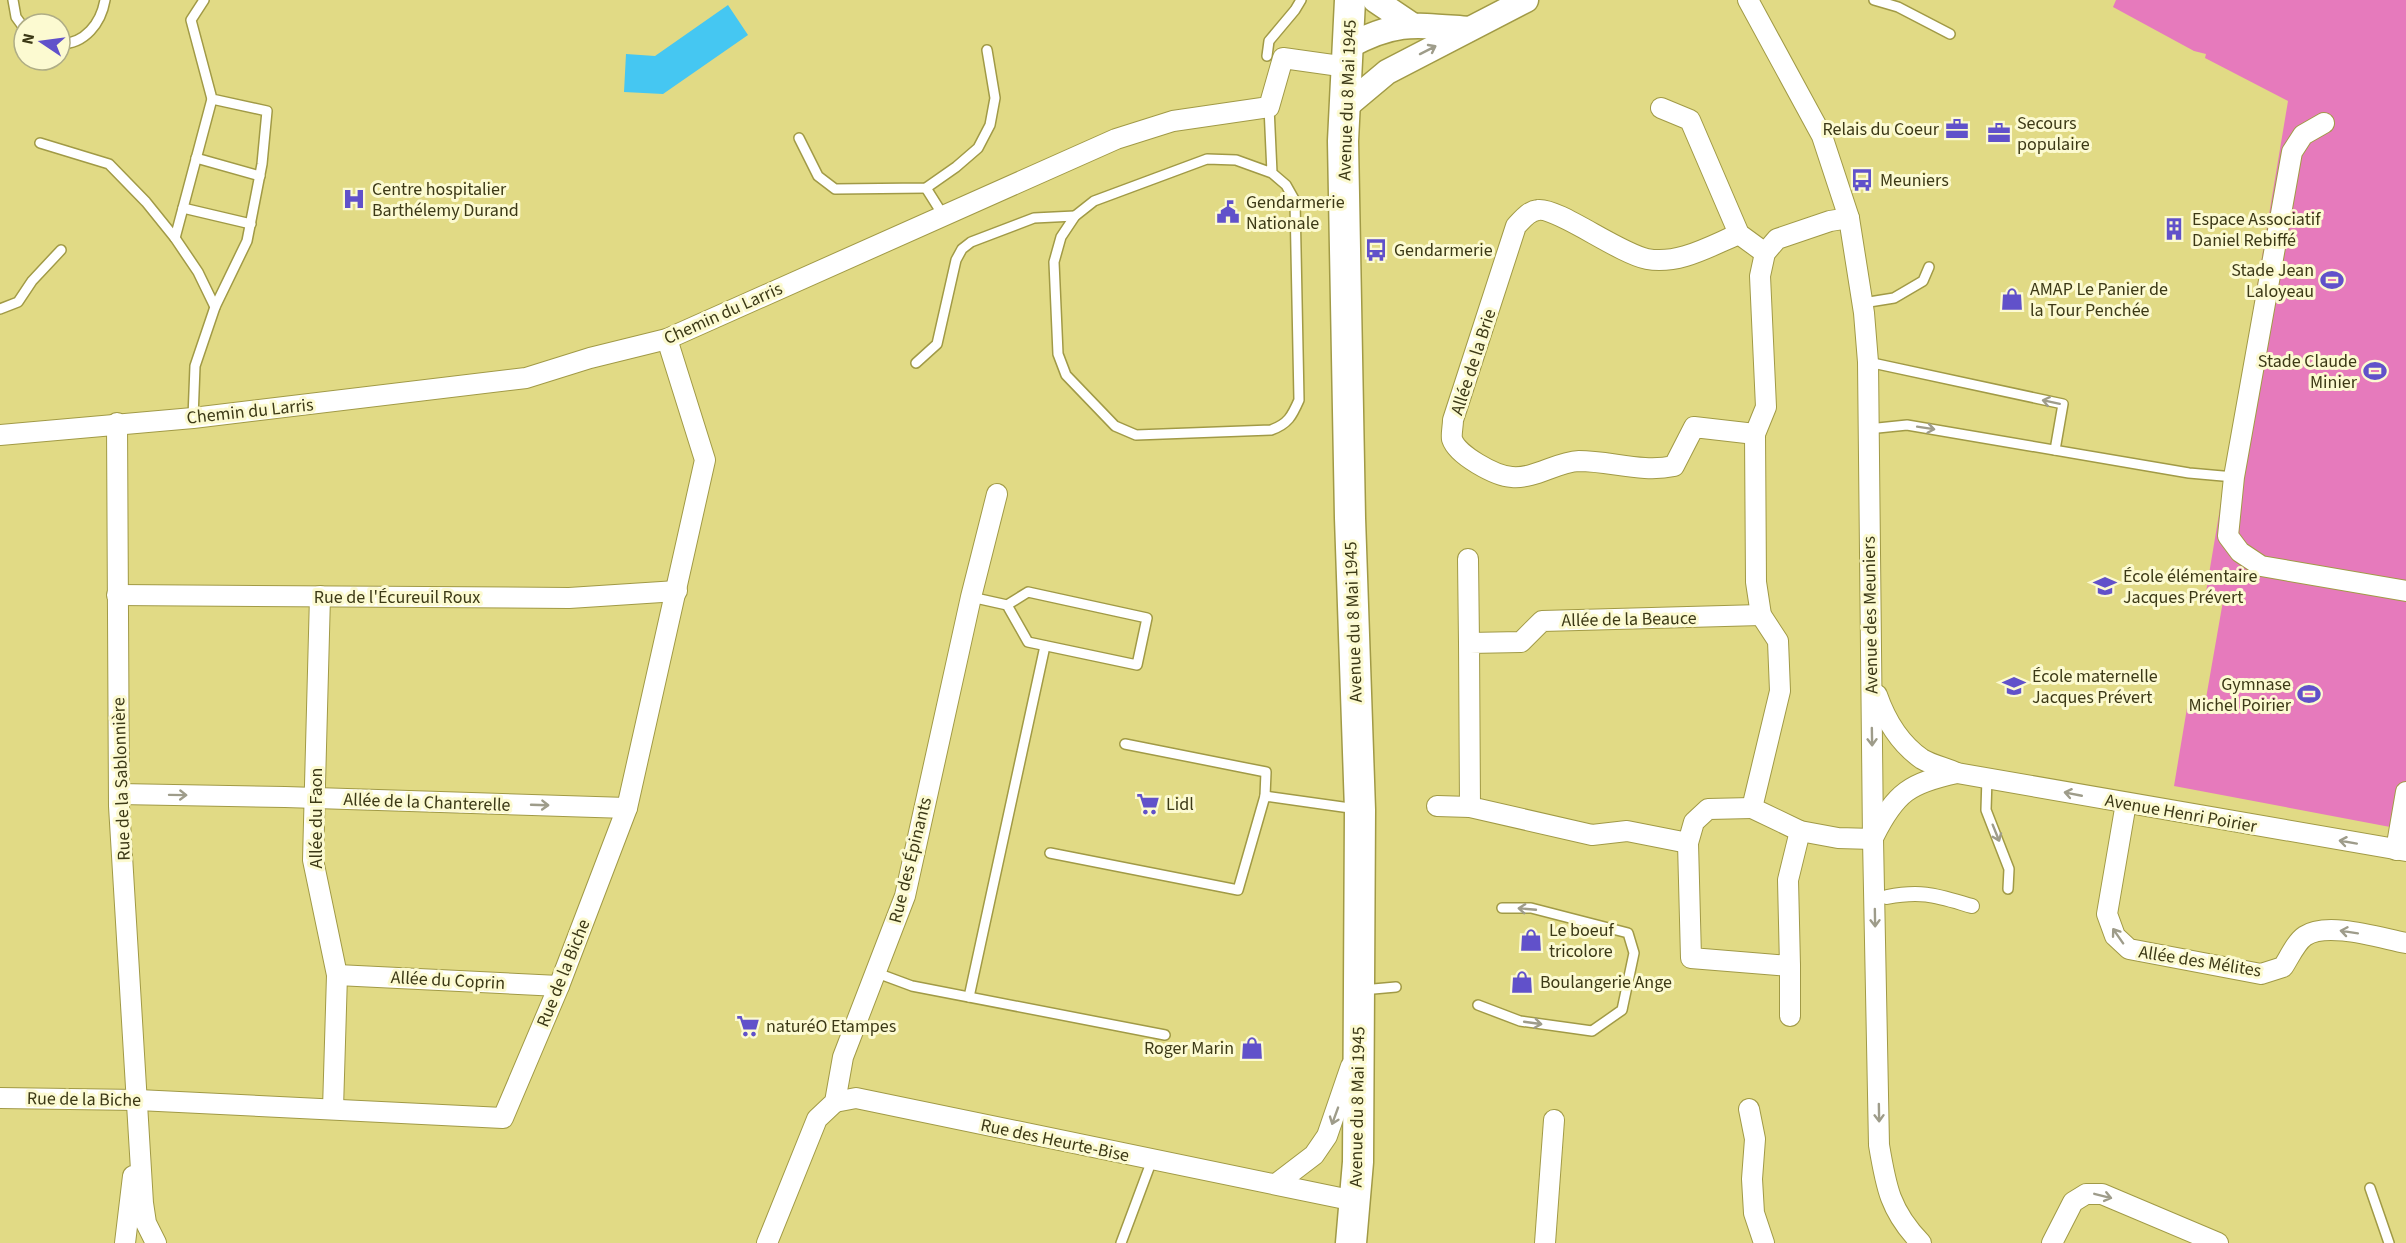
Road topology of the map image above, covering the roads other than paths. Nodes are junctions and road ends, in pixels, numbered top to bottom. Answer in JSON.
{"nodes":[{"id":1,"x":105,"y":0,"type":"edge"},
{"id":2,"x":204,"y":0,"type":"edge"},
{"id":3,"x":1301,"y":0,"type":"edge"},
{"id":4,"x":1350,"y":0,"type":"edge"},
{"id":5,"x":1375,"y":0,"type":"edge"},
{"id":6,"x":1874,"y":0,"type":"edge"},
{"id":7,"x":1519,"y":2,"type":"edge"},
{"id":8,"x":1753,"y":2,"type":"edge"},
{"id":9,"x":1412,"y":25,"type":"junction"},
{"id":10,"x":1469,"y":29,"type":"junction"},
{"id":11,"x":1950,"y":34,"type":"dead end"},
{"id":12,"x":72,"y":41,"type":"edge"},
{"id":13,"x":987,"y":50,"type":"dead end"},
{"id":14,"x":1267,"y":56,"type":"dead end"},
{"id":15,"x":1348,"y":56,"type":"junction"},
{"id":16,"x":1387,"y":72,"type":"junction"},
{"id":17,"x":212,"y":99,"type":"junction"},
{"id":18,"x":1269,"y":107,"type":"junction"},
{"id":19,"x":1344,"y":108,"type":"junction"},
{"id":20,"x":1661,"y":108,"type":"dead end"},
{"id":21,"x":2324,"y":123,"type":"dead end"},
{"id":22,"x":799,"y":138,"type":"dead end"},
{"id":23,"x":40,"y":143,"type":"dead end"},
{"id":24,"x":196,"y":158,"type":"junction"},
{"id":25,"x":1272,"y":172,"type":"junction"},
{"id":26,"x":260,"y":176,"type":"junction"},
{"id":27,"x":926,"y":188,"type":"junction"},
{"id":28,"x":183,"y":208,"type":"junction"},
{"id":29,"x":943,"y":215,"type":"junction"},
{"id":30,"x":1075,"y":216,"type":"junction"},
{"id":31,"x":1848,"y":218,"type":"junction"},
{"id":32,"x":251,"y":224,"type":"junction"},
{"id":33,"x":1739,"y":234,"type":"junction"},
{"id":34,"x":175,"y":238,"type":"junction"},
{"id":35,"x":61,"y":250,"type":"dead end"},
{"id":36,"x":1765,"y":253,"type":"junction"},
{"id":37,"x":1929,"y":267,"type":"dead end"},
{"id":38,"x":1863,"y":303,"type":"junction"},
{"id":39,"x":215,"y":307,"type":"junction"},
{"id":40,"x":0,"y":309,"type":"edge"},
{"id":41,"x":667,"y":339,"type":"junction"},
{"id":42,"x":916,"y":363,"type":"dead end"},
{"id":43,"x":1868,"y":363,"type":"junction"},
{"id":44,"x":193,"y":417,"type":"junction"},
{"id":45,"x":117,"y":423,"type":"junction"},
{"id":46,"x":1868,"y":429,"type":"junction"},
{"id":47,"x":1755,"y":434,"type":"junction"},
{"id":48,"x":0,"y":435,"type":"edge"},
{"id":49,"x":2055,"y":450,"type":"junction"},
{"id":50,"x":2234,"y":477,"type":"junction"},
{"id":51,"x":996,"y":494,"type":"dead end"},
{"id":52,"x":1468,"y":559,"type":"dead end"},
{"id":53,"x":677,"y":591,"type":"junction"},
{"id":54,"x":2406,"y":591,"type":"edge"},
{"id":55,"x":117,"y":595,"type":"junction"},
{"id":56,"x":320,"y":596,"type":"junction"},
{"id":57,"x":970,"y":597,"type":"junction"},
{"id":58,"x":1008,"y":605,"type":"junction"},
{"id":59,"x":1761,"y":615,"type":"junction"},
{"id":60,"x":1469,"y":643,"type":"junction"},
{"id":61,"x":1045,"y":646,"type":"junction"},
{"id":62,"x":1871,"y":678,"type":"junction"},
{"id":63,"x":1125,"y":744,"type":"dead end"},
{"id":64,"x":1957,"y":772,"type":"junction"},
{"id":65,"x":1987,"y":778,"type":"junction"},
{"id":66,"x":2406,"y":792,"type":"edge"},
{"id":67,"x":119,"y":794,"type":"junction"},
{"id":68,"x":1265,"y":796,"type":"junction"},
{"id":69,"x":315,"y":799,"type":"junction"},
{"id":70,"x":2126,"y":803,"type":"junction"},
{"id":71,"x":1437,"y":806,"type":"dead end"},
{"id":72,"x":1470,"y":807,"type":"junction"},
{"id":73,"x":627,"y":808,"type":"junction"},
{"id":74,"x":1752,"y":808,"type":"junction"},
{"id":75,"x":1360,"y":810,"type":"junction"},
{"id":76,"x":1800,"y":831,"type":"junction"},
{"id":77,"x":1873,"y":839,"type":"junction"},
{"id":78,"x":1688,"y":843,"type":"junction"},
{"id":79,"x":2401,"y":850,"type":"edge"},
{"id":80,"x":1050,"y":853,"type":"dead end"},
{"id":81,"x":2008,"y":889,"type":"dead end"},
{"id":82,"x":1887,"y":897,"type":"dead end"},
{"id":83,"x":1972,"y":906,"type":"dead end"},
{"id":84,"x":1502,"y":908,"type":"dead end"},
{"id":85,"x":2406,"y":944,"type":"edge"},
{"id":86,"x":1790,"y":966,"type":"junction"},
{"id":87,"x":877,"y":973,"type":"junction"},
{"id":88,"x":337,"y":975,"type":"junction"},
{"id":89,"x":559,"y":986,"type":"junction"},
{"id":90,"x":1396,"y":987,"type":"dead end"},
{"id":91,"x":1359,"y":990,"type":"junction"},
{"id":92,"x":969,"y":997,"type":"junction"},
{"id":93,"x":1478,"y":1005,"type":"dead end"},
{"id":94,"x":1790,"y":1016,"type":"dead end"},
{"id":95,"x":1165,"y":1035,"type":"dead end"},
{"id":96,"x":1359,"y":1041,"type":"junction"},
{"id":97,"x":0,"y":1098,"type":"edge"},
{"id":98,"x":138,"y":1100,"type":"junction"},
{"id":99,"x":835,"y":1102,"type":"junction"},
{"id":100,"x":333,"y":1109,"type":"junction"},
{"id":101,"x":1749,"y":1109,"type":"dead end"},
{"id":102,"x":1554,"y":1120,"type":"dead end"},
{"id":103,"x":140,"y":1135,"type":"junction"},
{"id":104,"x":1152,"y":1160,"type":"junction"},
{"id":105,"x":1276,"y":1184,"type":"junction"},
{"id":106,"x":2370,"y":1188,"type":"dead end"},
{"id":107,"x":1355,"y":1202,"type":"junction"},
{"id":108,"x":125,"y":1243,"type":"edge"},
{"id":109,"x":156,"y":1243,"type":"edge"},
{"id":110,"x":767,"y":1243,"type":"edge"},
{"id":111,"x":1121,"y":1243,"type":"edge"},
{"id":112,"x":1351,"y":1243,"type":"edge"},
{"id":113,"x":1545,"y":1243,"type":"edge"},
{"id":114,"x":1764,"y":1243,"type":"edge"},
{"id":115,"x":1921,"y":1243,"type":"edge"},
{"id":116,"x":2052,"y":1243,"type":"edge"},
{"id":117,"x":2218,"y":1243,"type":"edge"},
{"id":118,"x":2389,"y":1243,"type":"edge"}],
"edges":[{"from":1,"to":12,"type":"lane"},
{"from":2,"to":17,"type":"lane"},
{"from":3,"to":14,"type":"lane"},
{"from":4,"to":15,"type":"main road","name":"Avenue du 8 Mai 1945"},
{"from":5,"to":9,"type":"street"},
{"from":6,"to":11,"type":"lane"},
{"from":7,"to":10,"type":"street"},
{"from":8,"to":31,"type":"street","name":"Avenue des Meuniers"},
{"from":9,"to":10,"type":"street"},
{"from":9,"to":15,"type":"street"},
{"from":16,"to":10,"type":"street","one_way":true},
{"from":13,"to":27,"type":"lane"},
{"from":15,"to":16,"type":"street"},
{"from":15,"to":18,"type":"street"},
{"from":15,"to":19,"type":"main road","name":"Avenue du 8 Mai 1945"},
{"from":16,"to":19,"type":"street"},
{"from":17,"to":24,"type":"lane"},
{"from":17,"to":26,"type":"lane"},
{"from":18,"to":25,"type":"lane"},
{"from":18,"to":29,"type":"street","name":"Chemin du Larris"},
{"from":19,"to":75,"type":"main road","name":"Avenue du 8 Mai 1945"},
{"from":20,"to":33,"type":"street"},
{"from":21,"to":50,"type":"street"},
{"from":22,"to":27,"type":"lane"},
{"from":23,"to":34,"type":"lane"},
{"from":24,"to":26,"type":"lane"},
{"from":24,"to":28,"type":"lane"},
{"from":25,"to":30,"type":"lane"},
{"from":25,"to":30,"type":"lane"},
{"from":26,"to":32,"type":"lane"},
{"from":27,"to":29,"type":"lane"},
{"from":28,"to":32,"type":"lane"},
{"from":28,"to":34,"type":"lane"},
{"from":29,"to":41,"type":"street","name":"Chemin du Larris"},
{"from":30,"to":42,"type":"lane"},
{"from":31,"to":36,"type":"street"},
{"from":31,"to":38,"type":"street","name":"Avenue des Meuniers"},
{"from":32,"to":39,"type":"lane"},
{"from":33,"to":36,"type":"street"},
{"from":33,"to":47,"type":"street","name":"Allée de la Brie"},
{"from":34,"to":39,"type":"lane"},
{"from":35,"to":40,"type":"lane"},
{"from":36,"to":47,"type":"street"},
{"from":37,"to":38,"type":"lane"},
{"from":38,"to":43,"type":"street","name":"Avenue des Meuniers"},
{"from":39,"to":44,"type":"lane"},
{"from":41,"to":44,"type":"street","name":"Chemin du Larris"},
{"from":41,"to":53,"type":"street","name":"Rue de la Biche"},
{"from":43,"to":46,"type":"street","name":"Avenue des Meuniers"},
{"from":49,"to":43,"type":"lane","one_way":true},
{"from":44,"to":45,"type":"street","name":"Chemin du Larris"},
{"from":45,"to":48,"type":"street","name":"Chemin du Larris"},
{"from":45,"to":55,"type":"street","name":"Rue de la Sablonnière"},
{"from":46,"to":49,"type":"lane","one_way":true},
{"from":46,"to":62,"type":"street","name":"Avenue des Meuniers"},
{"from":47,"to":59,"type":"street"},
{"from":49,"to":50,"type":"lane"},
{"from":50,"to":54,"type":"street"},
{"from":51,"to":57,"type":"street","name":"Rue des Épinants"},
{"from":52,"to":60,"type":"street"},
{"from":53,"to":56,"type":"street","name":"Rue de l'Écureuil Roux"},
{"from":53,"to":73,"type":"street","name":"Rue de la Biche"},
{"from":55,"to":56,"type":"street","name":"Rue de l'Écureuil Roux"},
{"from":55,"to":67,"type":"street","name":"Rue de la Sablonnière"},
{"from":56,"to":69,"type":"street","name":"Allée du Faon"},
{"from":57,"to":58,"type":"lane"},
{"from":57,"to":87,"type":"street","name":"Rue des Épinants"},
{"from":58,"to":61,"type":"lane"},
{"from":58,"to":61,"type":"lane"},
{"from":59,"to":60,"type":"street","name":"Allée de la Beauce"},
{"from":59,"to":74,"type":"street"},
{"from":60,"to":72,"type":"street"},
{"from":61,"to":92,"type":"lane"},
{"from":62,"to":64,"type":"street","name":"Avenue Henri Poirier"},
{"from":62,"to":77,"type":"street","name":"Avenue des Meuniers","one_way":true},
{"from":63,"to":68,"type":"lane"},
{"from":64,"to":65,"type":"street","name":"Avenue Henri Poirier"},
{"from":64,"to":77,"type":"street","name":"Avenue Henri Poirier"},
{"from":70,"to":65,"type":"street","name":"Avenue Henri Poirier","one_way":true},
{"from":65,"to":81,"type":"lane","one_way":true},
{"from":66,"to":79,"type":"street"},
{"from":67,"to":69,"type":"street","name":"Allée de la Chanterelle","one_way":true},
{"from":67,"to":98,"type":"street","name":"Rue de la Sablonnière"},
{"from":68,"to":75,"type":"lane"},
{"from":68,"to":80,"type":"lane"},
{"from":69,"to":73,"type":"street","name":"Allée de la Chanterelle","one_way":true},
{"from":69,"to":88,"type":"street","name":"Allée du Faon"},
{"from":79,"to":70,"type":"street","name":"Avenue Henri Poirier","one_way":true},
{"from":85,"to":70,"type":"street","name":"Allée des Mélites","one_way":true},
{"from":71,"to":72,"type":"street"},
{"from":72,"to":78,"type":"street"},
{"from":73,"to":89,"type":"street","name":"Rue de la Biche"},
{"from":74,"to":76,"type":"street"},
{"from":74,"to":78,"type":"street"},
{"from":75,"to":91,"type":"main road","name":"Avenue du 8 Mai 1945"},
{"from":76,"to":77,"type":"street"},
{"from":76,"to":86,"type":"street"},
{"from":77,"to":115,"type":"street","name":"Avenue des Meuniers","one_way":true},
{"from":78,"to":86,"type":"street"},
{"from":82,"to":83,"type":"street"},
{"from":93,"to":84,"type":"lane","one_way":true},
{"from":86,"to":94,"type":"street"},
{"from":87,"to":92,"type":"lane"},
{"from":87,"to":99,"type":"street","name":"Rue des Épinants"},
{"from":88,"to":89,"type":"street","name":"Allée du Coprin"},
{"from":88,"to":100,"type":"street","name":"Allée du Faon"},
{"from":89,"to":100,"type":"street","name":"Rue de la Biche"},
{"from":90,"to":91,"type":"lane"},
{"from":91,"to":96,"type":"main road","name":"Avenue du 8 Mai 1945"},
{"from":92,"to":95,"type":"lane"},
{"from":96,"to":105,"type":"street","one_way":true},
{"from":96,"to":107,"type":"main road","name":"Avenue du 8 Mai 1945"},
{"from":97,"to":98,"type":"street","name":"Rue de la Biche"},
{"from":98,"to":100,"type":"street","name":"Rue de la Biche"},
{"from":98,"to":103,"type":"street","name":"Rue de la Sablonnière"},
{"from":99,"to":104,"type":"street","name":"Rue des Heurte-Bise"},
{"from":99,"to":110,"type":"street"},
{"from":101,"to":114,"type":"street"},
{"from":102,"to":113,"type":"street"},
{"from":103,"to":108,"type":"street"},
{"from":103,"to":109,"type":"street"},
{"from":104,"to":105,"type":"street","name":"Rue des Heurte-Bise"},
{"from":104,"to":111,"type":"lane"},
{"from":105,"to":107,"type":"street","name":"Rue des Heurte-Bise"},
{"from":106,"to":118,"type":"lane"},
{"from":107,"to":112,"type":"main road","name":"Avenue du 8 Mai 1945"},
{"from":116,"to":117,"type":"street","one_way":true}]}
